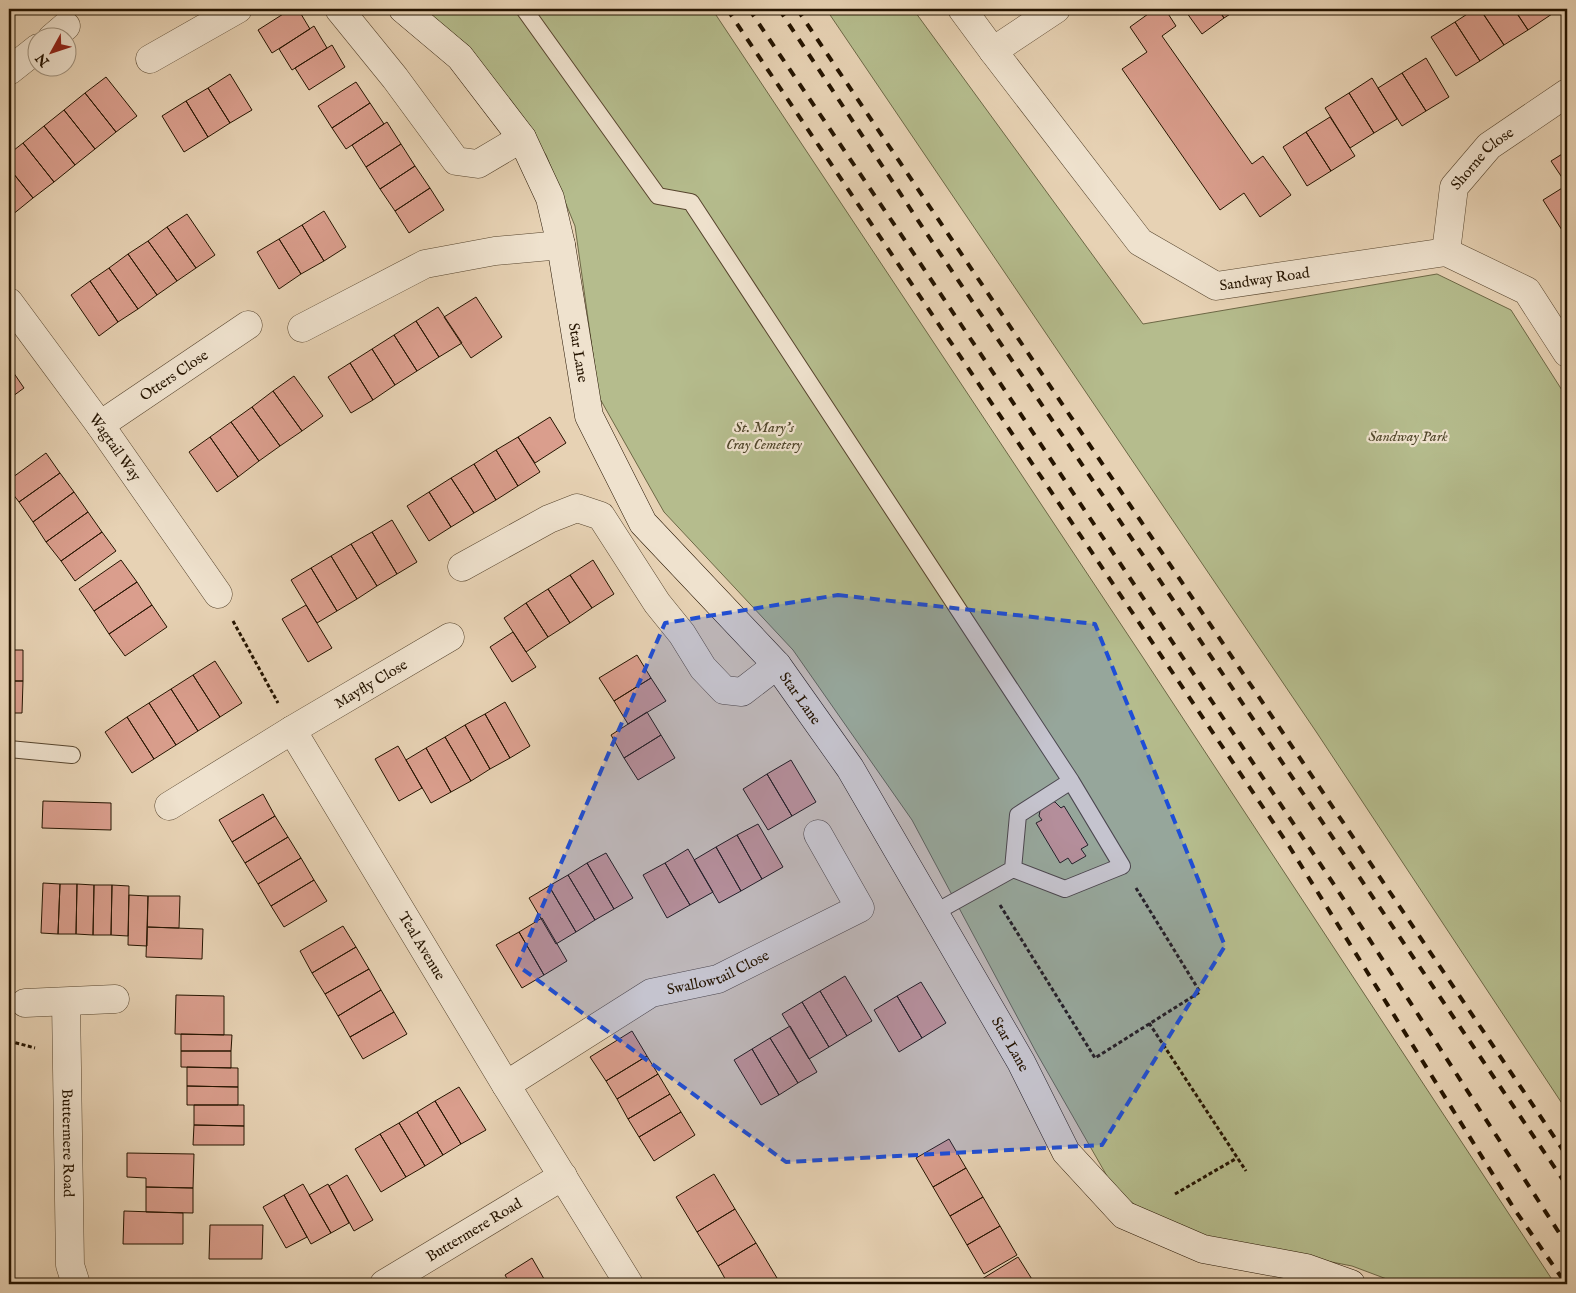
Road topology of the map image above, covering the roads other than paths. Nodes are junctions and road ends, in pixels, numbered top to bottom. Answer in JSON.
{"nodes":[{"id":1,"x":238,"y":9,"type":"edge"},
{"id":2,"x":338,"y":9,"type":"edge"},
{"id":3,"x":403,"y":9,"type":"edge"},
{"id":4,"x":524,"y":9,"type":"edge"},
{"id":5,"x":962,"y":9,"type":"edge"},
{"id":6,"x":1056,"y":9,"type":"edge"},
{"id":7,"x":993,"y":51,"type":"junction"},
{"id":8,"x":28,"y":56,"type":"edge"},
{"id":9,"x":150,"y":59,"type":"dead end"},
{"id":10,"x":9,"y":71,"type":"edge"},
{"id":11,"x":1567,"y":93,"type":"edge"},
{"id":12,"x":522,"y":138,"type":"junction"},
{"id":13,"x":561,"y":245,"type":"junction"},
{"id":14,"x":1446,"y":252,"type":"junction"},
{"id":15,"x":9,"y":302,"type":"edge"},
{"id":16,"x":248,"y":325,"type":"dead end"},
{"id":17,"x":302,"y":328,"type":"dead end"},
{"id":18,"x":1567,"y":353,"type":"edge"},
{"id":19,"x":100,"y":425,"type":"junction"},
{"id":20,"x":462,"y":567,"type":"dead end"},
{"id":21,"x":218,"y":594,"type":"road end"},
{"id":22,"x":450,"y":637,"type":"dead end"},
{"id":23,"x":777,"y":666,"type":"junction"},
{"id":24,"x":292,"y":730,"type":"junction"},
{"id":25,"x":9,"y":749,"type":"edge"},
{"id":26,"x":72,"y":755,"type":"dead end"},
{"id":27,"x":1071,"y":781,"type":"junction"},
{"id":28,"x":169,"y":806,"type":"dead end"},
{"id":29,"x":818,"y":834,"type":"dead end"},
{"id":30,"x":1013,"y":869,"type":"junction"},
{"id":31,"x":934,"y":913,"type":"junction"},
{"id":32,"x":115,"y":999,"type":"dead end"},
{"id":33,"x":66,"y":1002,"type":"junction"},
{"id":34,"x":25,"y":1003,"type":"dead end"},
{"id":35,"x":506,"y":1085,"type":"junction"},
{"id":36,"x":563,"y":1176,"type":"junction"},
{"id":37,"x":76,"y":1284,"type":"edge"},
{"id":38,"x":384,"y":1284,"type":"edge"},
{"id":39,"x":630,"y":1284,"type":"edge"},
{"id":40,"x":1351,"y":1284,"type":"edge"}],
"edges":[{"from":1,"to":9,"type":"street"},
{"from":2,"to":12,"type":"street"},
{"from":3,"to":12,"type":"street","name":"Star Lane"},
{"from":4,"to":27,"type":"lane"},
{"from":5,"to":7,"type":"street","name":"Sandway Road"},
{"from":6,"to":7,"type":"street"},
{"from":7,"to":14,"type":"street","name":"Sandway Road"},
{"from":8,"to":10,"type":"street"},
{"from":11,"to":14,"type":"street","name":"Shorne Close"},
{"from":12,"to":13,"type":"street","name":"Star Lane"},
{"from":13,"to":17,"type":"street"},
{"from":13,"to":23,"type":"street","name":"Star Lane"},
{"from":14,"to":18,"type":"street"},
{"from":15,"to":19,"type":"street","name":"Wagtail Way"},
{"from":16,"to":19,"type":"street","name":"Otters Close"},
{"from":19,"to":21,"type":"street","name":"Wagtail Way"},
{"from":20,"to":23,"type":"street","name":"Star Lane"},
{"from":22,"to":24,"type":"street","name":"Mayfly Close"},
{"from":23,"to":31,"type":"street","name":"Star Lane"},
{"from":24,"to":28,"type":"street"},
{"from":24,"to":35,"type":"street","name":"Teal Avenue"},
{"from":25,"to":26,"type":"lane"},
{"from":27,"to":30,"type":"lane"},
{"from":27,"to":30,"type":"lane"},
{"from":29,"to":35,"type":"street","name":"Swallowtail Close"},
{"from":30,"to":31,"type":"lane"},
{"from":31,"to":40,"type":"street","name":"Star Lane"},
{"from":32,"to":33,"type":"street"},
{"from":33,"to":34,"type":"street"},
{"from":33,"to":37,"type":"street","name":"Buttermere Road"},
{"from":35,"to":36,"type":"street","name":"Teal Avenue"},
{"from":36,"to":38,"type":"street","name":"Buttermere Road"},
{"from":36,"to":39,"type":"street","name":"Teal Avenue"}]}
